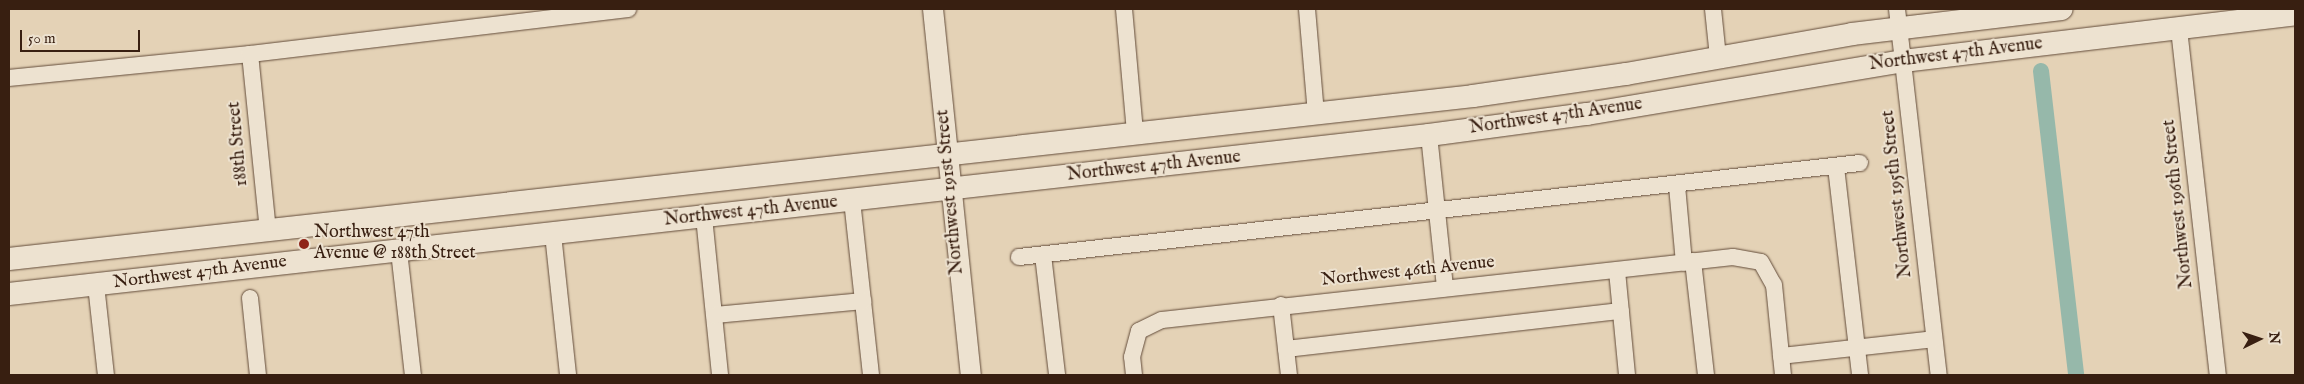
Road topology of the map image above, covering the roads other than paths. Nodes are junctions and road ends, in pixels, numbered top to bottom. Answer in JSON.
{"nodes":[{"id":1,"x":628,"y":9,"type":"edge"},
{"id":2,"x":933,"y":9,"type":"edge"},
{"id":3,"x":1124,"y":9,"type":"edge"},
{"id":4,"x":1307,"y":9,"type":"edge"},
{"id":5,"x":1713,"y":9,"type":"edge"},
{"id":6,"x":2062,"y":9,"type":"edge"},
{"id":7,"x":2255,"y":9,"type":"edge"},
{"id":8,"x":559,"y":13,"type":"edge"},
{"id":9,"x":2295,"y":14,"type":"edge"},
{"id":10,"x":1898,"y":18,"type":"edge"},
{"id":11,"x":2235,"y":22,"type":"junction"},
{"id":12,"x":2179,"y":29,"type":"junction"},
{"id":13,"x":250,"y":54,"type":"junction"},
{"id":14,"x":1718,"y":57,"type":"junction"},
{"id":15,"x":1903,"y":61,"type":"junction"},
{"id":16,"x":9,"y":78,"type":"edge"},
{"id":17,"x":1473,"y":96,"type":"junction"},
{"id":18,"x":1316,"y":114,"type":"junction"},
{"id":19,"x":1134,"y":133,"type":"junction"},
{"id":20,"x":1428,"y":135,"type":"junction"},
{"id":21,"x":1278,"y":153,"type":"junction"},
{"id":22,"x":948,"y":155,"type":"junction"},
{"id":23,"x":1860,"y":163,"type":"dead end"},
{"id":24,"x":1836,"y":167,"type":"junction"},
{"id":25,"x":1677,"y":186,"type":"junction"},
{"id":26,"x":950,"y":189,"type":"junction"},
{"id":27,"x":852,"y":200,"type":"junction"},
{"id":28,"x":1436,"y":212,"type":"junction"},
{"id":29,"x":704,"y":216,"type":"junction"},
{"id":30,"x":314,"y":225,"type":"junction"},
{"id":31,"x":268,"y":230,"type":"junction"},
{"id":32,"x":553,"y":234,"type":"junction"},
{"id":33,"x":399,"y":251,"type":"junction"},
{"id":34,"x":1043,"y":255,"type":"junction"},
{"id":35,"x":1019,"y":257,"type":"dead end"},
{"id":36,"x":9,"y":259,"type":"edge"},
{"id":37,"x":1689,"y":262,"type":"junction"},
{"id":38,"x":283,"y":263,"type":"junction"},
{"id":39,"x":236,"y":269,"type":"junction"},
{"id":40,"x":1617,"y":271,"type":"junction"},
{"id":41,"x":96,"y":285,"type":"junction"},
{"id":42,"x":1444,"y":288,"type":"junction"},
{"id":43,"x":9,"y":294,"type":"edge"},
{"id":44,"x":250,"y":298,"type":"dead end"},
{"id":45,"x":863,"y":301,"type":"junction"},
{"id":46,"x":1281,"y":305,"type":"junction"},
{"id":47,"x":1621,"y":312,"type":"junction"},
{"id":48,"x":715,"y":314,"type":"junction"},
{"id":49,"x":1934,"y":339,"type":"junction"},
{"id":50,"x":1286,"y":348,"type":"junction"},
{"id":51,"x":1857,"y":348,"type":"junction"},
{"id":52,"x":1781,"y":356,"type":"junction"},
{"id":53,"x":106,"y":375,"type":"edge"},
{"id":54,"x":258,"y":375,"type":"edge"},
{"id":55,"x":413,"y":375,"type":"edge"},
{"id":56,"x":568,"y":375,"type":"edge"},
{"id":57,"x":720,"y":375,"type":"edge"},
{"id":58,"x":871,"y":375,"type":"edge"},
{"id":59,"x":971,"y":375,"type":"edge"},
{"id":60,"x":1057,"y":375,"type":"edge"},
{"id":61,"x":1134,"y":375,"type":"edge"},
{"id":62,"x":1289,"y":375,"type":"edge"},
{"id":63,"x":1627,"y":375,"type":"edge"},
{"id":64,"x":1706,"y":375,"type":"edge"},
{"id":65,"x":1783,"y":375,"type":"edge"},
{"id":66,"x":1860,"y":375,"type":"edge"},
{"id":67,"x":1938,"y":375,"type":"edge"},
{"id":68,"x":2218,"y":375,"type":"edge"}],
"edges":[{"from":1,"to":8,"type":"street"},
{"from":2,"to":22,"type":"street","name":"Northwest 191st Street"},
{"from":3,"to":19,"type":"street"},
{"from":4,"to":18,"type":"street"},
{"from":5,"to":14,"type":"street"},
{"from":6,"to":10,"type":"main road","name":"Northwest 47th Avenue"},
{"from":7,"to":11,"type":"main road"},
{"from":8,"to":13,"type":"street"},
{"from":9,"to":11,"type":"main road","name":"Northwest 47th Avenue"},
{"from":10,"to":14,"type":"main road","name":"Northwest 47th Avenue"},
{"from":10,"to":15,"type":"street","name":"Northwest 195th Street"},
{"from":11,"to":12,"type":"main road","name":"Northwest 47th Avenue"},
{"from":12,"to":15,"type":"main road","name":"Northwest 47th Avenue"},
{"from":12,"to":68,"type":"street","name":"Northwest 196th Street"},
{"from":13,"to":16,"type":"street"},
{"from":13,"to":31,"type":"street","name":"188th Street"},
{"from":14,"to":17,"type":"main road","name":"Northwest 47th Avenue"},
{"from":15,"to":20,"type":"main road","name":"Northwest 47th Avenue"},
{"from":15,"to":49,"type":"street","name":"Northwest 195th Street"},
{"from":17,"to":18,"type":"main road","name":"Northwest 47th Avenue"},
{"from":17,"to":20,"type":"main road"},
{"from":18,"to":19,"type":"main road","name":"Northwest 47th Avenue"},
{"from":18,"to":21,"type":"main road"},
{"from":19,"to":22,"type":"main road","name":"Northwest 47th Avenue"},
{"from":20,"to":21,"type":"main road","name":"Northwest 47th Avenue"},
{"from":20,"to":28,"type":"street"},
{"from":21,"to":26,"type":"main road","name":"Northwest 47th Avenue"},
{"from":22,"to":26,"type":"street","name":"Northwest 191st Street"},
{"from":22,"to":30,"type":"main road","name":"Northwest 47th Avenue"},
{"from":23,"to":24,"type":"street"},
{"from":24,"to":25,"type":"street"},
{"from":24,"to":51,"type":"street"},
{"from":25,"to":28,"type":"street"},
{"from":25,"to":37,"type":"street"},
{"from":26,"to":27,"type":"main road","name":"Northwest 47th Avenue"},
{"from":26,"to":59,"type":"street","name":"Northwest 191st Street"},
{"from":27,"to":29,"type":"main road","name":"Northwest 47th Avenue"},
{"from":27,"to":45,"type":"street"},
{"from":28,"to":34,"type":"street"},
{"from":28,"to":42,"type":"street"},
{"from":29,"to":32,"type":"main road","name":"Northwest 47th Avenue"},
{"from":29,"to":48,"type":"street"},
{"from":30,"to":31,"type":"main road","name":"Northwest 47th Avenue"},
{"from":30,"to":38,"type":"main road"},
{"from":31,"to":36,"type":"main road","name":"Northwest 47th Avenue"},
{"from":31,"to":39,"type":"main road"},
{"from":32,"to":33,"type":"main road","name":"Northwest 47th Avenue"},
{"from":32,"to":56,"type":"street"},
{"from":33,"to":38,"type":"main road","name":"Northwest 47th Avenue"},
{"from":33,"to":55,"type":"street"},
{"from":34,"to":35,"type":"street"},
{"from":34,"to":60,"type":"street"},
{"from":37,"to":40,"type":"street","name":"Northwest 46th Avenue"},
{"from":37,"to":52,"type":"street","name":"Northwest 46th Avenue"},
{"from":37,"to":64,"type":"street"},
{"from":38,"to":39,"type":"main road","name":"Northwest 47th Avenue"},
{"from":39,"to":41,"type":"main road","name":"Northwest 47th Avenue"},
{"from":40,"to":42,"type":"street","name":"Northwest 46th Avenue"},
{"from":40,"to":47,"type":"street"},
{"from":41,"to":43,"type":"main road","name":"Northwest 47th Avenue"},
{"from":41,"to":53,"type":"street"},
{"from":42,"to":46,"type":"street","name":"Northwest 46th Avenue"},
{"from":44,"to":54,"type":"street"},
{"from":45,"to":48,"type":"street"},
{"from":45,"to":58,"type":"street"},
{"from":46,"to":50,"type":"street"},
{"from":46,"to":61,"type":"street","name":"Northwest 46th Avenue"},
{"from":47,"to":50,"type":"street"},
{"from":47,"to":63,"type":"street"},
{"from":48,"to":57,"type":"street"},
{"from":49,"to":51,"type":"street"},
{"from":49,"to":67,"type":"street","name":"Northwest 195th Street"},
{"from":50,"to":62,"type":"street"},
{"from":51,"to":52,"type":"street"},
{"from":51,"to":66,"type":"street"},
{"from":52,"to":65,"type":"street"}]}
